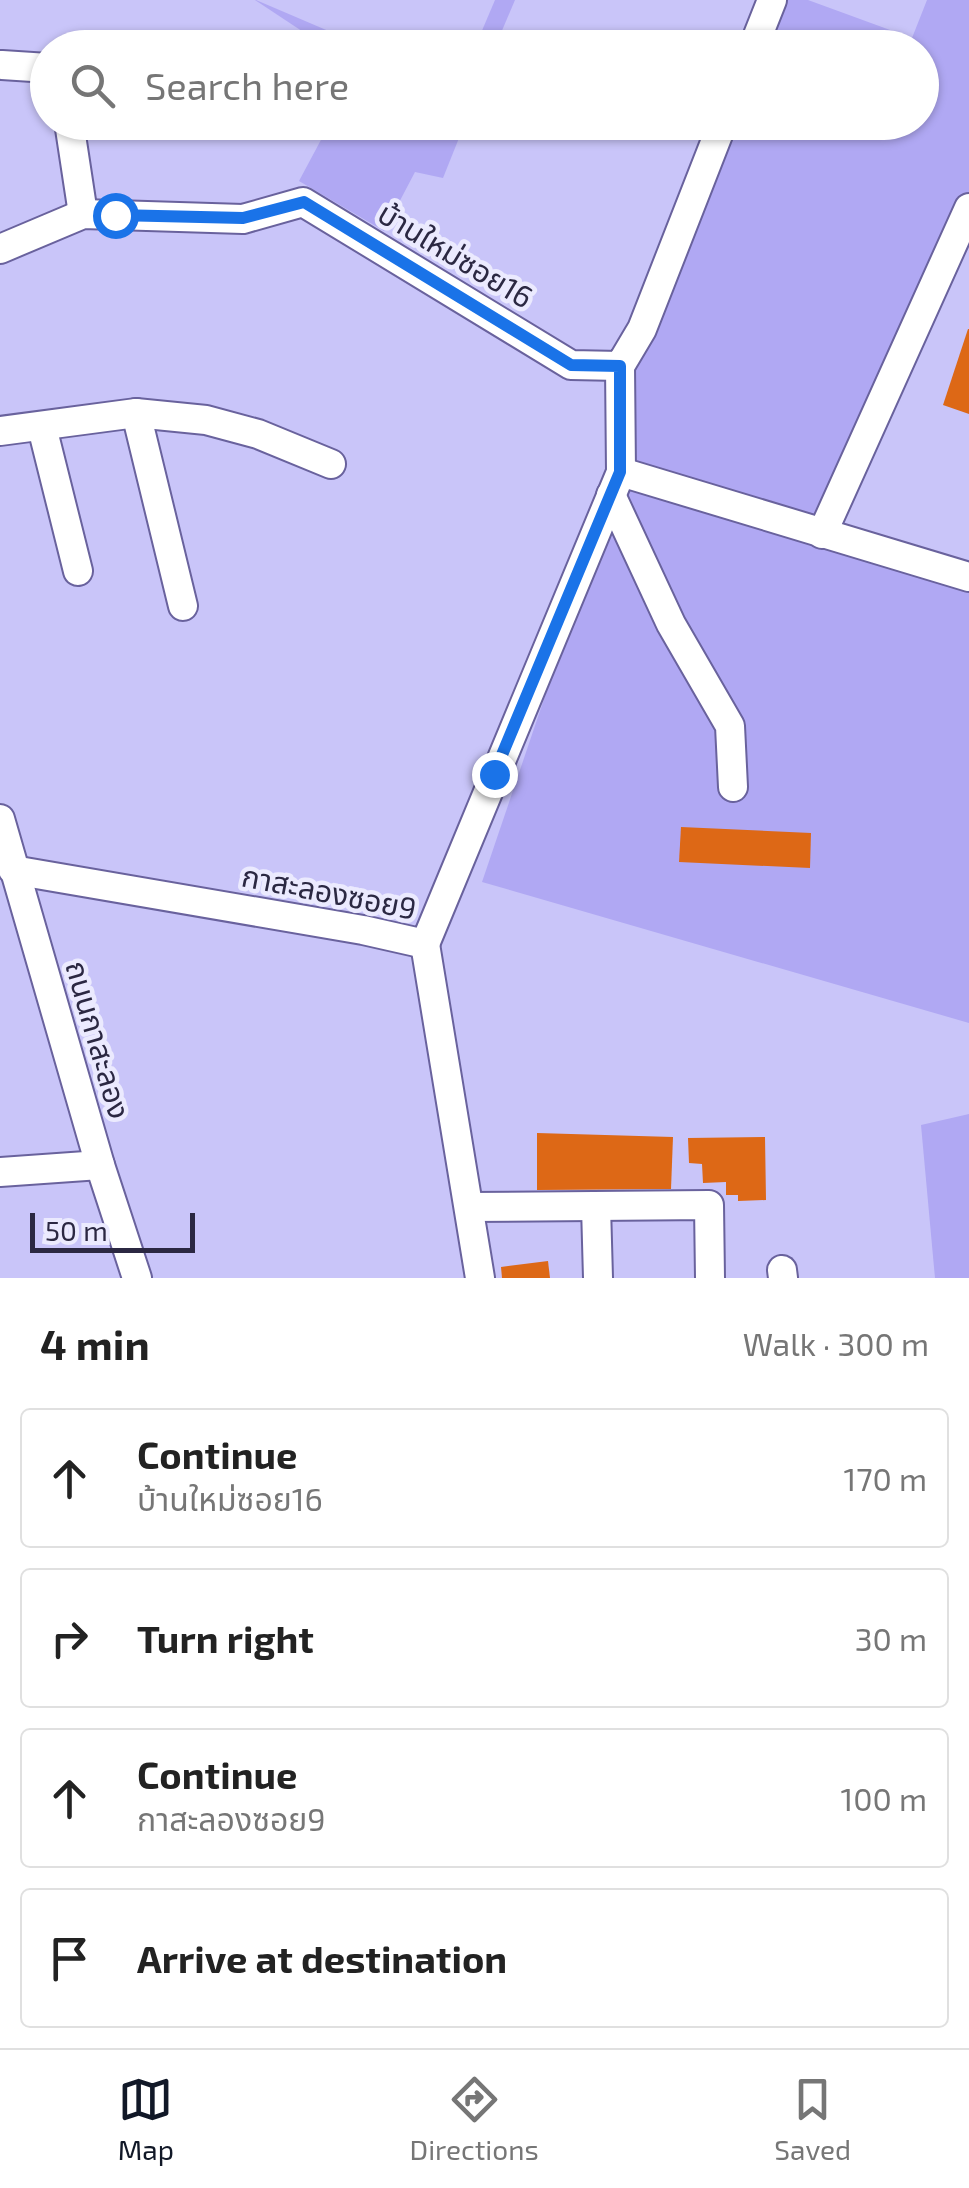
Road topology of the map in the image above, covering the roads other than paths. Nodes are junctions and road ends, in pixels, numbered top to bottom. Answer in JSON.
{"nodes":[{"id":1,"x":772,"y":0,"type":"edge"},
{"id":2,"x":760,"y":30,"type":"edge"},
{"id":3,"x":2,"y":65,"type":"edge"},
{"id":4,"x":30,"y":67,"type":"edge"},
{"id":5,"x":73,"y":140,"type":"edge"},
{"id":6,"x":717,"y":140,"type":"edge"},
{"id":7,"x":969,"y":208,"type":"edge"},
{"id":8,"x":83,"y":214,"type":"junction"},
{"id":9,"x":0,"y":249,"type":"edge"},
{"id":10,"x":620,"y":366,"type":"junction"},
{"id":11,"x":136,"y":413,"type":"junction"},
{"id":12,"x":42,"y":428,"type":"junction"},
{"id":13,"x":0,"y":431,"type":"edge"},
{"id":14,"x":331,"y":464,"type":"dead end"},
{"id":15,"x":616,"y":484,"type":"junction"},
{"id":16,"x":822,"y":534,"type":"junction"},
{"id":17,"x":78,"y":571,"type":"dead end"},
{"id":18,"x":969,"y":577,"type":"edge"},
{"id":19,"x":182,"y":606,"type":"dead end"},
{"id":20,"x":733,"y":787,"type":"dead end"},
{"id":21,"x":0,"y":820,"type":"edge"},
{"id":22,"x":13,"y":870,"type":"junction"},
{"id":23,"x":425,"y":944,"type":"junction"},
{"id":24,"x":100,"y":1166,"type":"junction"},
{"id":25,"x":0,"y":1172,"type":"edge"},
{"id":26,"x":596,"y":1206,"type":"junction"},
{"id":27,"x":468,"y":1207,"type":"junction"},
{"id":28,"x":137,"y":1278,"type":"edge"},
{"id":29,"x":480,"y":1278,"type":"edge"},
{"id":30,"x":598,"y":1278,"type":"edge"},
{"id":31,"x":710,"y":1278,"type":"edge"}],
"edges":[{"from":1,"to":2,"type":"street"},
{"from":3,"to":4,"type":"street"},
{"from":5,"to":8,"type":"street"},
{"from":6,"to":10,"type":"street"},
{"from":7,"to":16,"type":"street"},
{"from":8,"to":9,"type":"street","name":"บ้านใหม่ซอย16"},
{"from":8,"to":10,"type":"street","name":"บ้านใหม่ซอย16"},
{"from":10,"to":15,"type":"street"},
{"from":11,"to":12,"type":"street"},
{"from":11,"to":14,"type":"street"},
{"from":11,"to":19,"type":"street"},
{"from":12,"to":13,"type":"street"},
{"from":12,"to":17,"type":"street"},
{"from":15,"to":16,"type":"street"},
{"from":15,"to":20,"type":"street"},
{"from":15,"to":23,"type":"street","name":"กาสะลองซอย9"},
{"from":16,"to":18,"type":"street"},
{"from":21,"to":22,"type":"street","name":"ถนนกาสะลอง"},
{"from":22,"to":23,"type":"street","name":"กาสะลองซอย9"},
{"from":22,"to":24,"type":"street","name":"ถนนกาสะลอง"},
{"from":23,"to":27,"type":"street"},
{"from":24,"to":25,"type":"street"},
{"from":24,"to":28,"type":"street","name":"ถนนกาสะลอง"},
{"from":26,"to":27,"type":"street"},
{"from":26,"to":30,"type":"street"},
{"from":26,"to":31,"type":"street"},
{"from":27,"to":29,"type":"street"}]}
